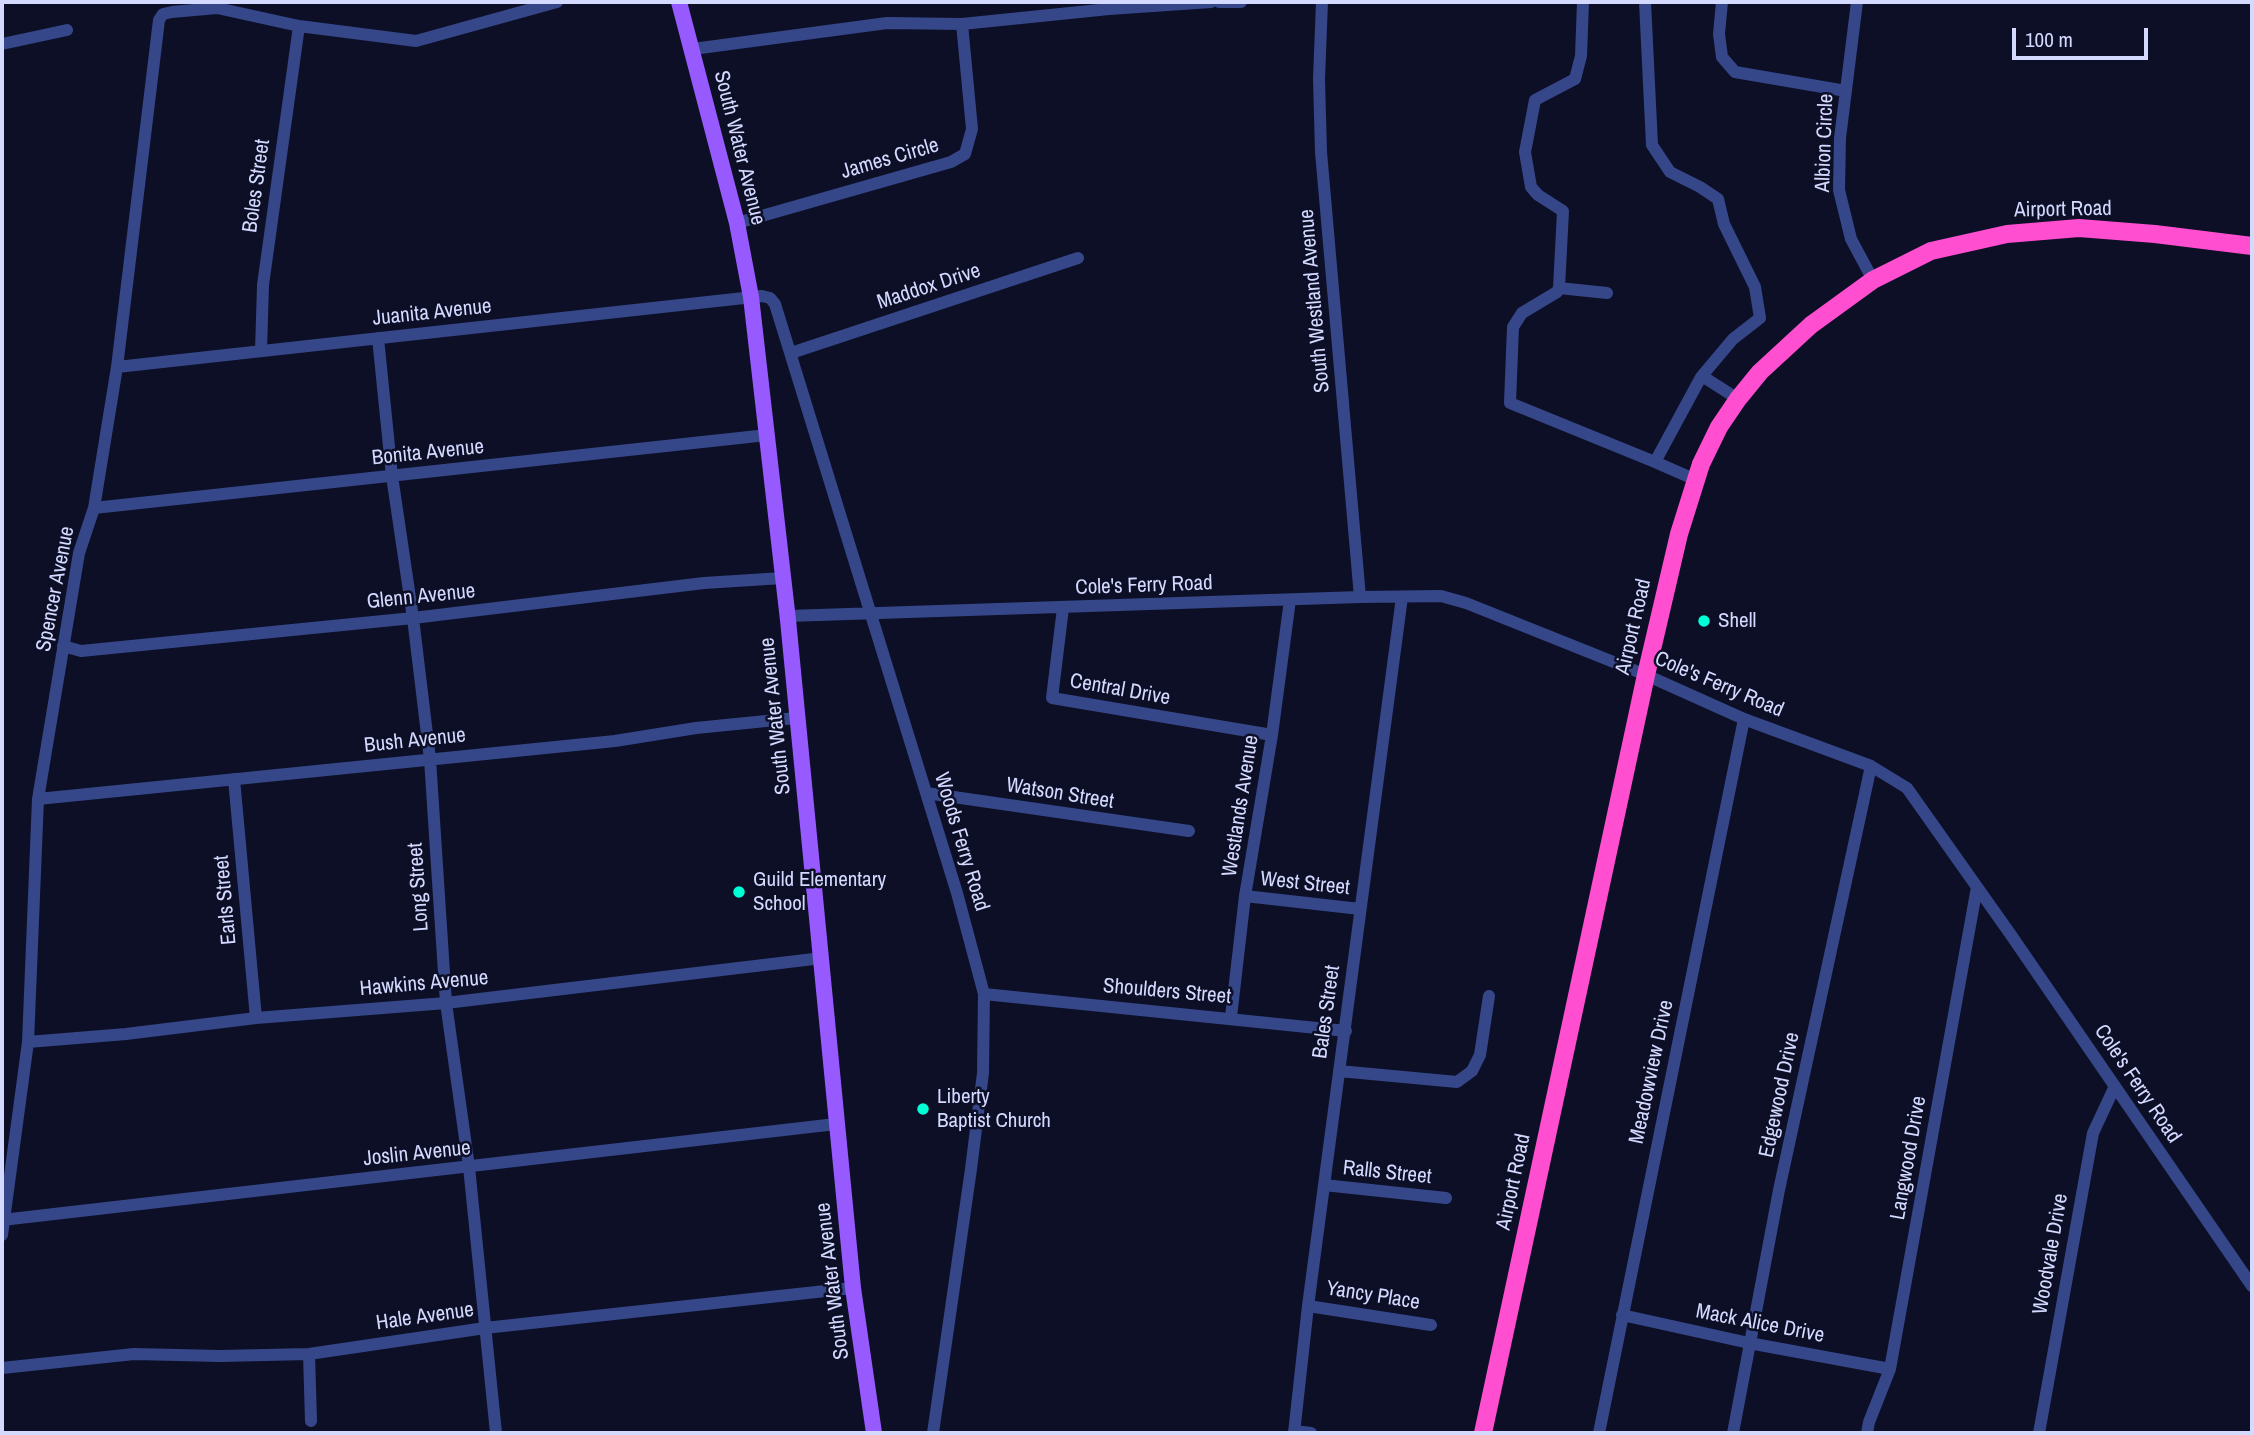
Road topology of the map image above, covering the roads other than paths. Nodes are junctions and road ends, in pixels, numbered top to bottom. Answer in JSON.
{"nodes":[{"id":1,"x":557,"y":2,"type":"edge"},
{"id":2,"x":679,"y":2,"type":"edge"},
{"id":3,"x":1211,"y":2,"type":"edge"},
{"id":4,"x":1219,"y":2,"type":"edge"},
{"id":5,"x":1241,"y":2,"type":"edge"},
{"id":6,"x":1322,"y":2,"type":"edge"},
{"id":7,"x":1583,"y":2,"type":"edge"},
{"id":8,"x":1645,"y":2,"type":"edge"},
{"id":9,"x":1722,"y":2,"type":"edge"},
{"id":10,"x":1857,"y":2,"type":"edge"},
{"id":11,"x":217,"y":5,"type":"edge"},
{"id":12,"x":962,"y":24,"type":"junction"},
{"id":13,"x":299,"y":26,"type":"junction"},
{"id":14,"x":67,"y":30,"type":"dead end"},
{"id":15,"x":2,"y":44,"type":"edge"},
{"id":16,"x":693,"y":49,"type":"junction"},
{"id":17,"x":1846,"y":91,"type":"junction"},
{"id":18,"x":737,"y":223,"type":"junction"},
{"id":19,"x":2252,"y":246,"type":"edge"},
{"id":20,"x":1078,"y":258,"type":"dead end"},
{"id":21,"x":1873,"y":280,"type":"junction"},
{"id":22,"x":1559,"y":288,"type":"junction"},
{"id":23,"x":1607,"y":293,"type":"dead end"},
{"id":24,"x":751,"y":297,"type":"junction"},
{"id":25,"x":378,"y":338,"type":"junction"},
{"id":26,"x":261,"y":351,"type":"junction"},
{"id":27,"x":791,"y":353,"type":"junction"},
{"id":28,"x":117,"y":367,"type":"junction"},
{"id":29,"x":1702,"y":376,"type":"junction"},
{"id":30,"x":1738,"y":399,"type":"junction"},
{"id":31,"x":767,"y":435,"type":"junction"},
{"id":32,"x":1655,"y":462,"type":"junction"},
{"id":33,"x":392,"y":476,"type":"junction"},
{"id":34,"x":1696,"y":481,"type":"junction"},
{"id":35,"x":93,"y":508,"type":"junction"},
{"id":36,"x":783,"y":578,"type":"junction"},
{"id":37,"x":1360,"y":597,"type":"junction"},
{"id":38,"x":1402,"y":597,"type":"junction"},
{"id":39,"x":1290,"y":600,"type":"junction"},
{"id":40,"x":1063,"y":608,"type":"junction"},
{"id":41,"x":873,"y":615,"type":"junction"},
{"id":42,"x":788,"y":616,"type":"junction"},
{"id":43,"x":413,"y":618,"type":"junction"},
{"id":44,"x":63,"y":646,"type":"junction"},
{"id":45,"x":1646,"y":675,"type":"junction"},
{"id":46,"x":796,"y":718,"type":"junction"},
{"id":47,"x":1744,"y":719,"type":"junction"},
{"id":48,"x":1272,"y":735,"type":"junction"},
{"id":49,"x":430,"y":759,"type":"junction"},
{"id":50,"x":1871,"y":766,"type":"junction"},
{"id":51,"x":234,"y":779,"type":"junction"},
{"id":52,"x":926,"y":793,"type":"junction"},
{"id":53,"x":38,"y":799,"type":"junction"},
{"id":54,"x":1189,"y":831,"type":"dead end"},
{"id":55,"x":1977,"y":887,"type":"junction"},
{"id":56,"x":1245,"y":896,"type":"junction"},
{"id":57,"x":1360,"y":909,"type":"junction"},
{"id":58,"x":822,"y":958,"type":"junction"},
{"id":59,"x":985,"y":994,"type":"junction"},
{"id":60,"x":1489,"y":996,"type":"dead end"},
{"id":61,"x":446,"y":1003,"type":"junction"},
{"id":62,"x":1231,"y":1017,"type":"junction"},
{"id":63,"x":256,"y":1018,"type":"junction"},
{"id":64,"x":1346,"y":1031,"type":"junction"},
{"id":65,"x":28,"y":1042,"type":"junction"},
{"id":66,"x":1339,"y":1071,"type":"junction"},
{"id":67,"x":2115,"y":1086,"type":"junction"},
{"id":68,"x":836,"y":1124,"type":"junction"},
{"id":69,"x":469,"y":1167,"type":"junction"},
{"id":70,"x":1324,"y":1185,"type":"junction"},
{"id":71,"x":1446,"y":1199,"type":"dead end"},
{"id":72,"x":2,"y":1220,"type":"edge"},
{"id":73,"x":2,"y":1236,"type":"edge"},
{"id":74,"x":2252,"y":1286,"type":"edge"},
{"id":75,"x":853,"y":1288,"type":"junction"},
{"id":76,"x":1308,"y":1306,"type":"junction"},
{"id":77,"x":1622,"y":1315,"type":"junction"},
{"id":78,"x":1431,"y":1325,"type":"dead end"},
{"id":79,"x":485,"y":1328,"type":"junction"},
{"id":80,"x":1749,"y":1343,"type":"junction"},
{"id":81,"x":309,"y":1354,"type":"junction"},
{"id":82,"x":2,"y":1368,"type":"edge"},
{"id":83,"x":1890,"y":1369,"type":"junction"},
{"id":84,"x":312,"y":1421,"type":"dead end"},
{"id":85,"x":1294,"y":1432,"type":"edge"},
{"id":86,"x":496,"y":1433,"type":"edge"},
{"id":87,"x":874,"y":1433,"type":"edge"},
{"id":88,"x":933,"y":1433,"type":"edge"},
{"id":89,"x":1311,"y":1433,"type":"edge"},
{"id":90,"x":1483,"y":1433,"type":"edge"},
{"id":91,"x":1599,"y":1433,"type":"edge"},
{"id":92,"x":1732,"y":1433,"type":"edge"},
{"id":93,"x":1867,"y":1433,"type":"edge"},
{"id":94,"x":2039,"y":1433,"type":"edge"}],
"edges":[{"from":1,"to":13,"type":"street"},
{"from":2,"to":16,"type":"main road","name":"South Water Avenue"},
{"from":3,"to":12,"type":"street"},
{"from":4,"to":5,"type":"street"},
{"from":6,"to":37,"type":"street","name":"South Westland Avenue"},
{"from":7,"to":22,"type":"street"},
{"from":8,"to":29,"type":"street"},
{"from":9,"to":17,"type":"street"},
{"from":10,"to":17,"type":"street","name":"Albion Circle"},
{"from":11,"to":13,"type":"street"},
{"from":11,"to":28,"type":"street","name":"Spencer Avenue"},
{"from":12,"to":16,"type":"street"},
{"from":12,"to":18,"type":"street","name":"James Circle"},
{"from":13,"to":26,"type":"street","name":"Boles Street"},
{"from":14,"to":15,"type":"street"},
{"from":16,"to":18,"type":"main road","name":"South Water Avenue"},
{"from":17,"to":21,"type":"street","name":"Albion Circle"},
{"from":18,"to":24,"type":"main road","name":"South Water Avenue"},
{"from":19,"to":21,"type":"highway","name":"Airport Road"},
{"from":20,"to":27,"type":"street","name":"Maddox Drive"},
{"from":21,"to":30,"type":"highway","name":"Airport Road"},
{"from":22,"to":23,"type":"street"},
{"from":22,"to":32,"type":"street"},
{"from":24,"to":25,"type":"street","name":"Juanita Avenue"},
{"from":24,"to":27,"type":"street","name":"Woods Ferry Road"},
{"from":24,"to":31,"type":"main road","name":"South Water Avenue"},
{"from":25,"to":26,"type":"street","name":"Juanita Avenue"},
{"from":25,"to":33,"type":"street","name":"Long Street"},
{"from":26,"to":28,"type":"street","name":"Juanita Avenue"},
{"from":27,"to":41,"type":"street","name":"Woods Ferry Road"},
{"from":28,"to":35,"type":"street","name":"Spencer Avenue"},
{"from":29,"to":30,"type":"street"},
{"from":29,"to":32,"type":"street"},
{"from":30,"to":34,"type":"highway","name":"Airport Road"},
{"from":31,"to":33,"type":"street","name":"Bonita Avenue"},
{"from":31,"to":36,"type":"main road","name":"South Water Avenue"},
{"from":32,"to":34,"type":"street"},
{"from":33,"to":35,"type":"street","name":"Bonita Avenue"},
{"from":33,"to":43,"type":"street","name":"Long Street"},
{"from":34,"to":45,"type":"highway","name":"Airport Road"},
{"from":35,"to":44,"type":"street","name":"Spencer Avenue"},
{"from":36,"to":42,"type":"main road","name":"South Water Avenue"},
{"from":36,"to":43,"type":"street","name":"Glenn Avenue"},
{"from":37,"to":38,"type":"street","name":"Cole's Ferry Road"},
{"from":37,"to":39,"type":"street","name":"Cole's Ferry Road"},
{"from":38,"to":45,"type":"street","name":"Cole's Ferry Road"},
{"from":38,"to":57,"type":"street","name":"Bales Street"},
{"from":39,"to":40,"type":"street","name":"Cole's Ferry Road"},
{"from":39,"to":48,"type":"street","name":"Westlands Avenue"},
{"from":40,"to":41,"type":"street","name":"Cole's Ferry Road"},
{"from":40,"to":48,"type":"street","name":"Central Drive"},
{"from":41,"to":42,"type":"street","name":"Cole's Ferry Road"},
{"from":41,"to":52,"type":"street","name":"Woods Ferry Road"},
{"from":42,"to":46,"type":"main road","name":"South Water Avenue"},
{"from":43,"to":44,"type":"street","name":"Glenn Avenue"},
{"from":43,"to":49,"type":"street","name":"Long Street"},
{"from":44,"to":53,"type":"street","name":"Spencer Avenue"},
{"from":45,"to":47,"type":"street","name":"Cole's Ferry Road"},
{"from":45,"to":90,"type":"highway","name":"Airport Road"},
{"from":46,"to":49,"type":"street","name":"Bush Avenue"},
{"from":46,"to":58,"type":"main road","name":"South Water Avenue"},
{"from":47,"to":50,"type":"street","name":"Cole's Ferry Road"},
{"from":47,"to":77,"type":"street","name":"Meadowview Drive"},
{"from":48,"to":56,"type":"street","name":"Westlands Avenue"},
{"from":49,"to":51,"type":"street","name":"Bush Avenue"},
{"from":49,"to":61,"type":"street","name":"Long Street"},
{"from":50,"to":55,"type":"street","name":"Cole's Ferry Road"},
{"from":50,"to":80,"type":"street","name":"Edgewood Drive"},
{"from":51,"to":53,"type":"street","name":"Bush Avenue"},
{"from":51,"to":63,"type":"street","name":"Earls Street"},
{"from":52,"to":54,"type":"street","name":"Watson Street"},
{"from":52,"to":59,"type":"street","name":"Woods Ferry Road"},
{"from":53,"to":65,"type":"street","name":"Spencer Avenue"},
{"from":55,"to":67,"type":"street","name":"Cole's Ferry Road"},
{"from":55,"to":83,"type":"street","name":"Langwood Drive"},
{"from":56,"to":57,"type":"street","name":"West Street"},
{"from":56,"to":62,"type":"street","name":"Westlands Avenue"},
{"from":57,"to":64,"type":"street","name":"Bales Street"},
{"from":58,"to":61,"type":"street","name":"Hawkins Avenue"},
{"from":58,"to":68,"type":"main road","name":"South Water Avenue"},
{"from":59,"to":62,"type":"street","name":"Shoulders Street"},
{"from":59,"to":88,"type":"street","name":"Woods Ferry Road"},
{"from":60,"to":66,"type":"street"},
{"from":61,"to":63,"type":"street","name":"Hawkins Avenue"},
{"from":61,"to":69,"type":"street","name":"Long Street"},
{"from":62,"to":64,"type":"street","name":"Shoulders Street"},
{"from":63,"to":65,"type":"street","name":"Hawkins Avenue"},
{"from":64,"to":66,"type":"street","name":"Bales Street"},
{"from":65,"to":72,"type":"street","name":"Spencer Avenue"},
{"from":66,"to":70,"type":"street","name":"Bales Street"},
{"from":67,"to":74,"type":"street","name":"Cole's Ferry Road"},
{"from":67,"to":94,"type":"street","name":"Woodvale Drive"},
{"from":68,"to":69,"type":"street","name":"Joslin Avenue"},
{"from":68,"to":75,"type":"main road","name":"South Water Avenue"},
{"from":69,"to":72,"type":"street","name":"Joslin Avenue"},
{"from":69,"to":79,"type":"street","name":"Long Street"},
{"from":70,"to":71,"type":"street","name":"Ralls Street"},
{"from":70,"to":76,"type":"street","name":"Bales Street"},
{"from":72,"to":73,"type":"street","name":"Spencer Avenue"},
{"from":75,"to":79,"type":"street","name":"Hale Avenue"},
{"from":75,"to":87,"type":"main road","name":"South Water Avenue"},
{"from":76,"to":78,"type":"street","name":"Yancy Place"},
{"from":76,"to":85,"type":"street","name":"Bales Street"},
{"from":77,"to":80,"type":"street","name":"Mack Alice Drive"},
{"from":77,"to":91,"type":"street","name":"Meadowview Drive"},
{"from":79,"to":81,"type":"street","name":"Hale Avenue"},
{"from":79,"to":86,"type":"street","name":"Long Street"},
{"from":80,"to":83,"type":"street","name":"Mack Alice Drive"},
{"from":80,"to":92,"type":"street","name":"Edgewood Drive"},
{"from":81,"to":82,"type":"street","name":"Hale Avenue"},
{"from":81,"to":84,"type":"street"},
{"from":83,"to":93,"type":"street","name":"Langwood Drive"},
{"from":85,"to":89,"type":"street"}]}
